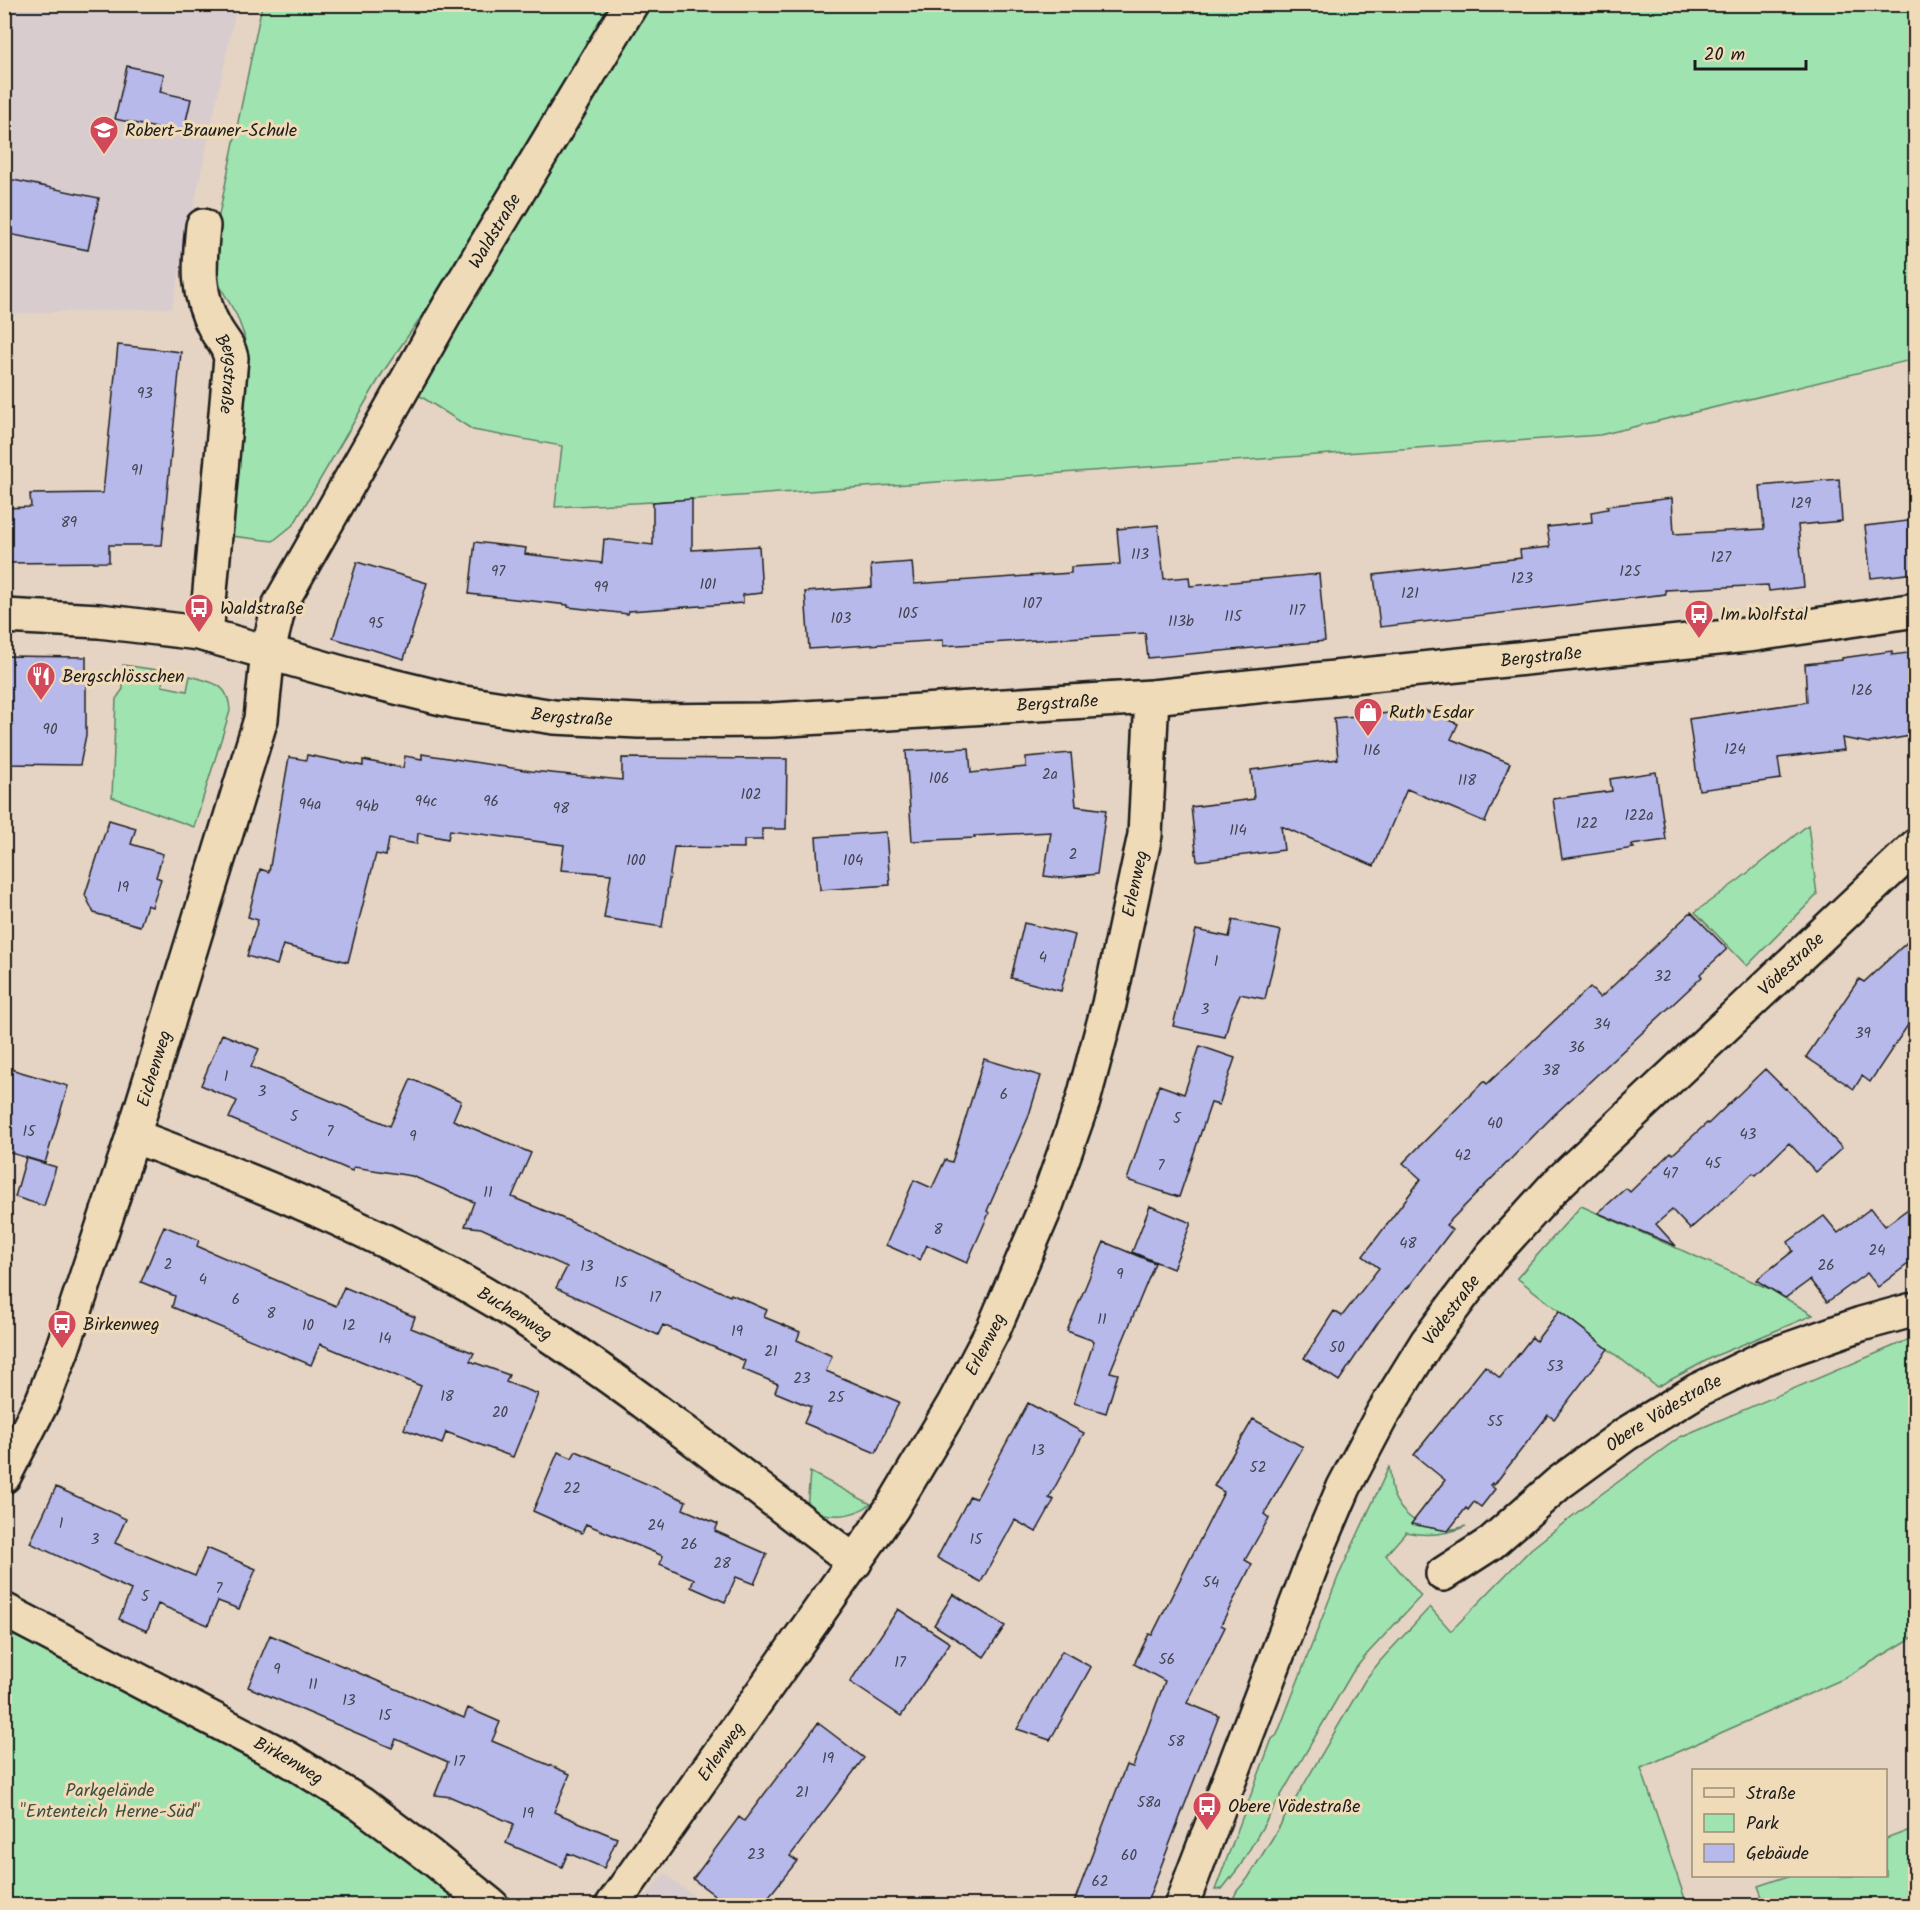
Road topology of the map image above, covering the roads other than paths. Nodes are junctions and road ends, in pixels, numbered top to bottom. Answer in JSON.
{"nodes":[{"id":1,"x":631,"y":4,"type":"edge"},
{"id":2,"x":203,"y":226,"type":"dead end"},
{"id":3,"x":1916,"y":610,"type":"edge"},
{"id":4,"x":4,"y":616,"type":"edge"},
{"id":5,"x":206,"y":635,"type":"junction"},
{"id":6,"x":268,"y":651,"type":"junction"},
{"id":7,"x":1152,"y":697,"type":"junction"},
{"id":8,"x":1916,"y":846,"type":"edge"},
{"id":9,"x":133,"y":1136,"type":"junction"},
{"id":10,"x":1916,"y":1309,"type":"edge"},
{"id":11,"x":12,"y":1442,"type":"edge"},
{"id":12,"x":4,"y":1476,"type":"edge"},
{"id":13,"x":855,"y":1562,"type":"junction"},
{"id":14,"x":1443,"y":1574,"type":"dead end"},
{"id":15,"x":4,"y":1610,"type":"edge"},
{"id":16,"x":492,"y":1905,"type":"edge"},
{"id":17,"x":612,"y":1905,"type":"edge"},
{"id":18,"x":1181,"y":1905,"type":"edge"}],
"edges":[{"from":1,"to":6,"type":"street","name":"Waldstraße"},
{"from":2,"to":5,"type":"street","name":"Bergstraße"},
{"from":3,"to":7,"type":"street","name":"Bergstraße"},
{"from":4,"to":5,"type":"street","name":"Bergstraße"},
{"from":5,"to":6,"type":"street","name":"Bergstraße"},
{"from":6,"to":7,"type":"street","name":"Bergstraße"},
{"from":6,"to":9,"type":"street","name":"Eichenweg"},
{"from":7,"to":13,"type":"street","name":"Erlenweg"},
{"from":8,"to":18,"type":"street","name":"Vödestraße"},
{"from":9,"to":11,"type":"street","name":"Eichenweg"},
{"from":9,"to":13,"type":"street","name":"Buchenweg"},
{"from":10,"to":14,"type":"street","name":"Obere Vödestraße"},
{"from":11,"to":12,"type":"street","name":"Eichenweg"},
{"from":13,"to":17,"type":"street","name":"Erlenweg"},
{"from":15,"to":16,"type":"street","name":"Birkenweg"}]}
